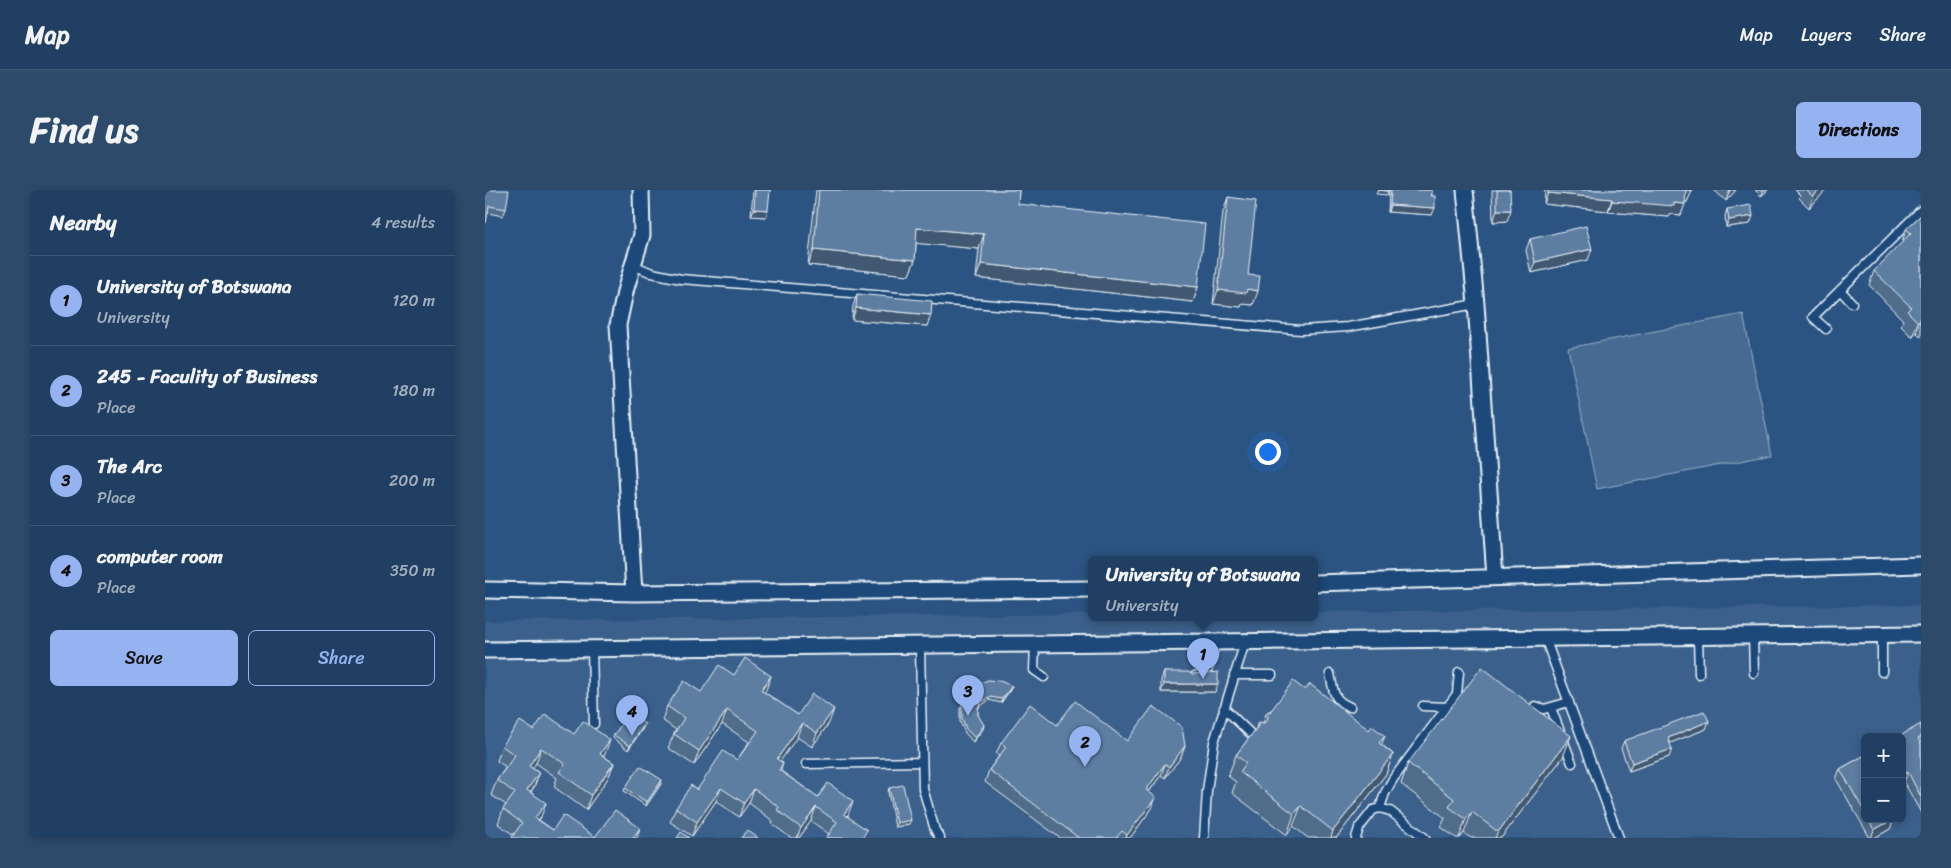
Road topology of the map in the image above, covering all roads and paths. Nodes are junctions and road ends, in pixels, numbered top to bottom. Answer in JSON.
{"nodes":[{"id":1,"x":641,"y":190,"type":"edge"},
{"id":2,"x":1465,"y":190,"type":"edge"},
{"id":3,"x":1921,"y":210,"type":"edge"},
{"id":4,"x":633,"y":265,"type":"junction"},
{"id":5,"x":1840,"y":290,"type":"junction"},
{"id":6,"x":1852,"y":303,"type":"dead end"},
{"id":7,"x":1476,"y":304,"type":"junction"},
{"id":8,"x":1826,"y":329,"type":"dead end"},
{"id":9,"x":1921,"y":565,"type":"edge"},
{"id":10,"x":1495,"y":577,"type":"junction"},
{"id":11,"x":1318,"y":583,"type":"edge"},
{"id":12,"x":1088,"y":588,"type":"edge"},
{"id":13,"x":485,"y":590,"type":"edge"},
{"id":14,"x":634,"y":593,"type":"junction"},
{"id":15,"x":1921,"y":634,"type":"edge"},
{"id":16,"x":1882,"y":635,"type":"junction"},
{"id":17,"x":1753,"y":636,"type":"junction"},
{"id":18,"x":1698,"y":637,"type":"junction"},
{"id":19,"x":1545,"y":638,"type":"junction"},
{"id":20,"x":1215,"y":642,"type":"junction"},
{"id":21,"x":1245,"y":642,"type":"junction"},
{"id":22,"x":1035,"y":644,"type":"junction"},
{"id":23,"x":920,"y":646,"type":"junction"},
{"id":24,"x":592,"y":649,"type":"junction"},
{"id":25,"x":485,"y":650,"type":"edge"},
{"id":26,"x":1459,"y":672,"type":"dead end"},
{"id":27,"x":1882,"y":672,"type":"dead end"},
{"id":28,"x":1754,"y":673,"type":"dead end"},
{"id":29,"x":1272,"y":674,"type":"dead end"},
{"id":30,"x":1330,"y":674,"type":"dead end"},
{"id":31,"x":1699,"y":674,"type":"dead end"},
{"id":32,"x":1234,"y":675,"type":"junction"},
{"id":33,"x":1189,"y":676,"type":"edge"},
{"id":34,"x":1044,"y":677,"type":"dead end"},
{"id":35,"x":593,"y":683,"type":"junction"},
{"id":36,"x":584,"y":684,"type":"dead end"},
{"id":37,"x":1569,"y":702,"type":"junction"},
{"id":38,"x":1423,"y":706,"type":"dead end"},
{"id":39,"x":1535,"y":706,"type":"edge"},
{"id":40,"x":1350,"y":707,"type":"dead end"},
{"id":41,"x":1446,"y":707,"type":"junction"},
{"id":42,"x":1224,"y":708,"type":"junction"},
{"id":43,"x":1551,"y":708,"type":"junction"},
{"id":44,"x":594,"y":724,"type":"dead end"},
{"id":45,"x":1255,"y":738,"type":"edge"},
{"id":46,"x":922,"y":762,"type":"junction"},
{"id":47,"x":1573,"y":763,"type":"dead end"},
{"id":48,"x":806,"y":764,"type":"dead end"},
{"id":49,"x":1380,"y":808,"type":"junction"},
{"id":50,"x":940,"y":838,"type":"edge"},
{"id":51,"x":1204,"y":838,"type":"edge"},
{"id":52,"x":1357,"y":838,"type":"edge"},
{"id":53,"x":1425,"y":838,"type":"edge"},
{"id":54,"x":1619,"y":838,"type":"edge"}],
"edges":[{"from":1,"to":4,"type":"street"},
{"from":2,"to":7,"type":"street"},
{"from":3,"to":5,"type":"lane"},
{"from":4,"to":7,"type":"lane"},
{"from":4,"to":14,"type":"street"},
{"from":5,"to":6,"type":"lane"},
{"from":5,"to":8,"type":"lane"},
{"from":7,"to":10,"type":"street"},
{"from":9,"to":10,"type":"street"},
{"from":10,"to":11,"type":"street"},
{"from":12,"to":14,"type":"street"},
{"from":13,"to":14,"type":"street"},
{"from":15,"to":16,"type":"street"},
{"from":16,"to":17,"type":"street"},
{"from":16,"to":27,"type":"lane"},
{"from":17,"to":18,"type":"street"},
{"from":17,"to":28,"type":"lane"},
{"from":18,"to":19,"type":"street"},
{"from":18,"to":31,"type":"lane"},
{"from":19,"to":21,"type":"street"},
{"from":19,"to":37,"type":"lane"},
{"from":20,"to":21,"type":"street"},
{"from":20,"to":22,"type":"street"},
{"from":20,"to":33,"type":"lane"},
{"from":21,"to":32,"type":"lane"},
{"from":22,"to":23,"type":"street"},
{"from":22,"to":34,"type":"lane"},
{"from":23,"to":24,"type":"street"},
{"from":23,"to":46,"type":"lane"},
{"from":24,"to":25,"type":"street"},
{"from":24,"to":35,"type":"lane"},
{"from":26,"to":41,"type":"lane"},
{"from":29,"to":32,"type":"lane"},
{"from":30,"to":40,"type":"lane"},
{"from":32,"to":42,"type":"lane"},
{"from":35,"to":36,"type":"lane"},
{"from":35,"to":44,"type":"lane"},
{"from":37,"to":43,"type":"lane"},
{"from":37,"to":54,"type":"lane"},
{"from":38,"to":41,"type":"lane"},
{"from":39,"to":43,"type":"lane"},
{"from":41,"to":49,"type":"lane"},
{"from":42,"to":45,"type":"lane"},
{"from":42,"to":51,"type":"lane"},
{"from":43,"to":47,"type":"lane"},
{"from":46,"to":48,"type":"lane"},
{"from":46,"to":50,"type":"lane"},
{"from":49,"to":52,"type":"lane"},
{"from":49,"to":53,"type":"lane"}]}
